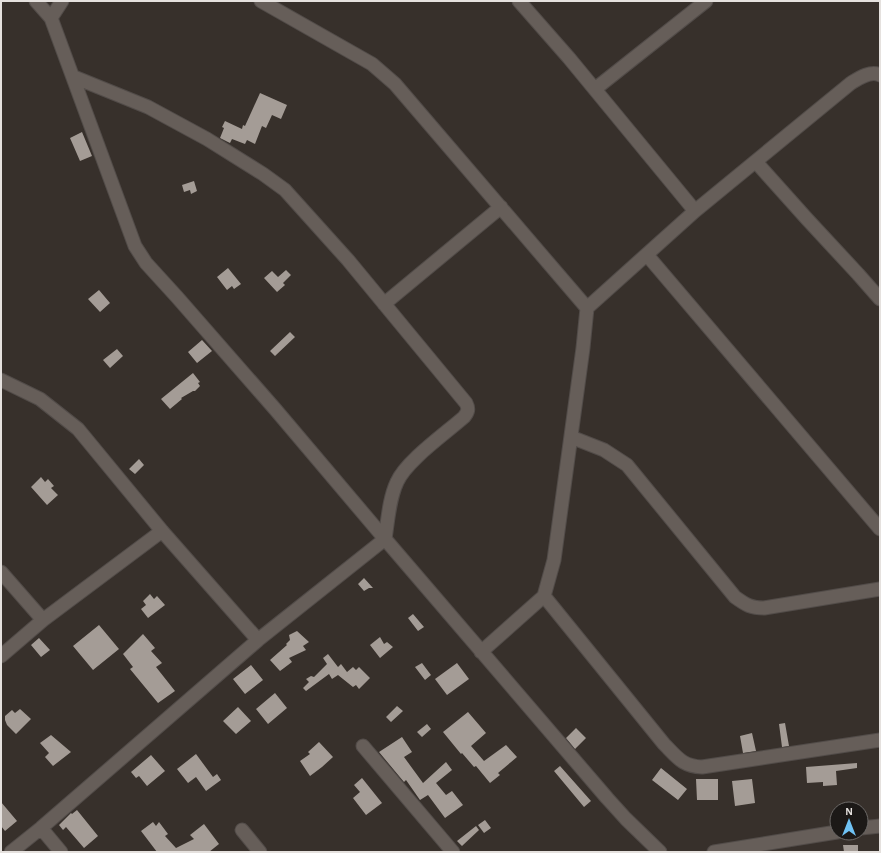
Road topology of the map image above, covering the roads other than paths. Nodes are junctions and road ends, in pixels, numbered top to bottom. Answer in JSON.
{"nodes":[{"id":1,"x":36,"y":1,"type":"edge"},
{"id":2,"x":62,"y":1,"type":"edge"},
{"id":3,"x":260,"y":1,"type":"edge"},
{"id":4,"x":519,"y":1,"type":"edge"},
{"id":5,"x":706,"y":1,"type":"edge"},
{"id":6,"x":51,"y":18,"type":"junction"},
{"id":7,"x":880,"y":75,"type":"edge"},
{"id":8,"x":74,"y":77,"type":"junction"},
{"id":9,"x":594,"y":89,"type":"junction"},
{"id":10,"x":756,"y":162,"type":"junction"},
{"id":11,"x":501,"y":207,"type":"junction"},
{"id":12,"x":695,"y":211,"type":"junction"},
{"id":13,"x":647,"y":255,"type":"junction"},
{"id":14,"x":880,"y":299,"type":"edge"},
{"id":15,"x":384,"y":304,"type":"junction"},
{"id":16,"x":587,"y":308,"type":"junction"},
{"id":17,"x":1,"y":380,"type":"edge"},
{"id":18,"x":571,"y":437,"type":"junction"},
{"id":19,"x":880,"y":529,"type":"edge"},
{"id":20,"x":162,"y":531,"type":"junction"},
{"id":21,"x":385,"y":539,"type":"junction"},
{"id":22,"x":1,"y":572,"type":"edge"},
{"id":23,"x":880,"y":589,"type":"edge"},
{"id":24,"x":544,"y":596,"type":"junction"},
{"id":25,"x":43,"y":620,"type":"junction"},
{"id":26,"x":258,"y":640,"type":"junction"},
{"id":27,"x":480,"y":652,"type":"junction"},
{"id":28,"x":1,"y":656,"type":"edge"},
{"id":29,"x":880,"y":740,"type":"edge"},
{"id":30,"x":363,"y":746,"type":"dead end"},
{"id":31,"x":880,"y":826,"type":"edge"},
{"id":32,"x":869,"y":827,"type":"edge"},
{"id":33,"x":41,"y":828,"type":"junction"},
{"id":34,"x":242,"y":830,"type":"dead end"},
{"id":35,"x":829,"y":833,"type":"edge"},
{"id":36,"x":11,"y":852,"type":"edge"},
{"id":37,"x":61,"y":852,"type":"edge"},
{"id":38,"x":260,"y":852,"type":"edge"},
{"id":39,"x":453,"y":852,"type":"edge"},
{"id":40,"x":660,"y":852,"type":"edge"},
{"id":41,"x":714,"y":852,"type":"edge"}],
"edges":[{"from":1,"to":6,"type":"street"},
{"from":2,"to":6,"type":"street"},
{"from":3,"to":11,"type":"street"},
{"from":4,"to":9,"type":"street"},
{"from":5,"to":9,"type":"street"},
{"from":6,"to":8,"type":"street"},
{"from":7,"to":10,"type":"street"},
{"from":8,"to":15,"type":"street"},
{"from":8,"to":21,"type":"street"},
{"from":9,"to":12,"type":"street"},
{"from":10,"to":12,"type":"street"},
{"from":10,"to":14,"type":"street"},
{"from":11,"to":15,"type":"street"},
{"from":11,"to":16,"type":"street"},
{"from":12,"to":13,"type":"street"},
{"from":13,"to":16,"type":"street"},
{"from":13,"to":19,"type":"street"},
{"from":15,"to":21,"type":"street"},
{"from":16,"to":18,"type":"street"},
{"from":17,"to":20,"type":"street"},
{"from":18,"to":23,"type":"street"},
{"from":18,"to":24,"type":"street"},
{"from":20,"to":25,"type":"street"},
{"from":20,"to":26,"type":"street"},
{"from":21,"to":26,"type":"street"},
{"from":21,"to":27,"type":"street"},
{"from":22,"to":25,"type":"street"},
{"from":24,"to":27,"type":"street"},
{"from":24,"to":29,"type":"street"},
{"from":25,"to":28,"type":"street"},
{"from":26,"to":33,"type":"street"},
{"from":27,"to":40,"type":"street"},
{"from":30,"to":39,"type":"street"},
{"from":31,"to":32,"type":"street"},
{"from":33,"to":36,"type":"street"},
{"from":33,"to":37,"type":"street"},
{"from":34,"to":38,"type":"street"},
{"from":35,"to":41,"type":"street"}]}
